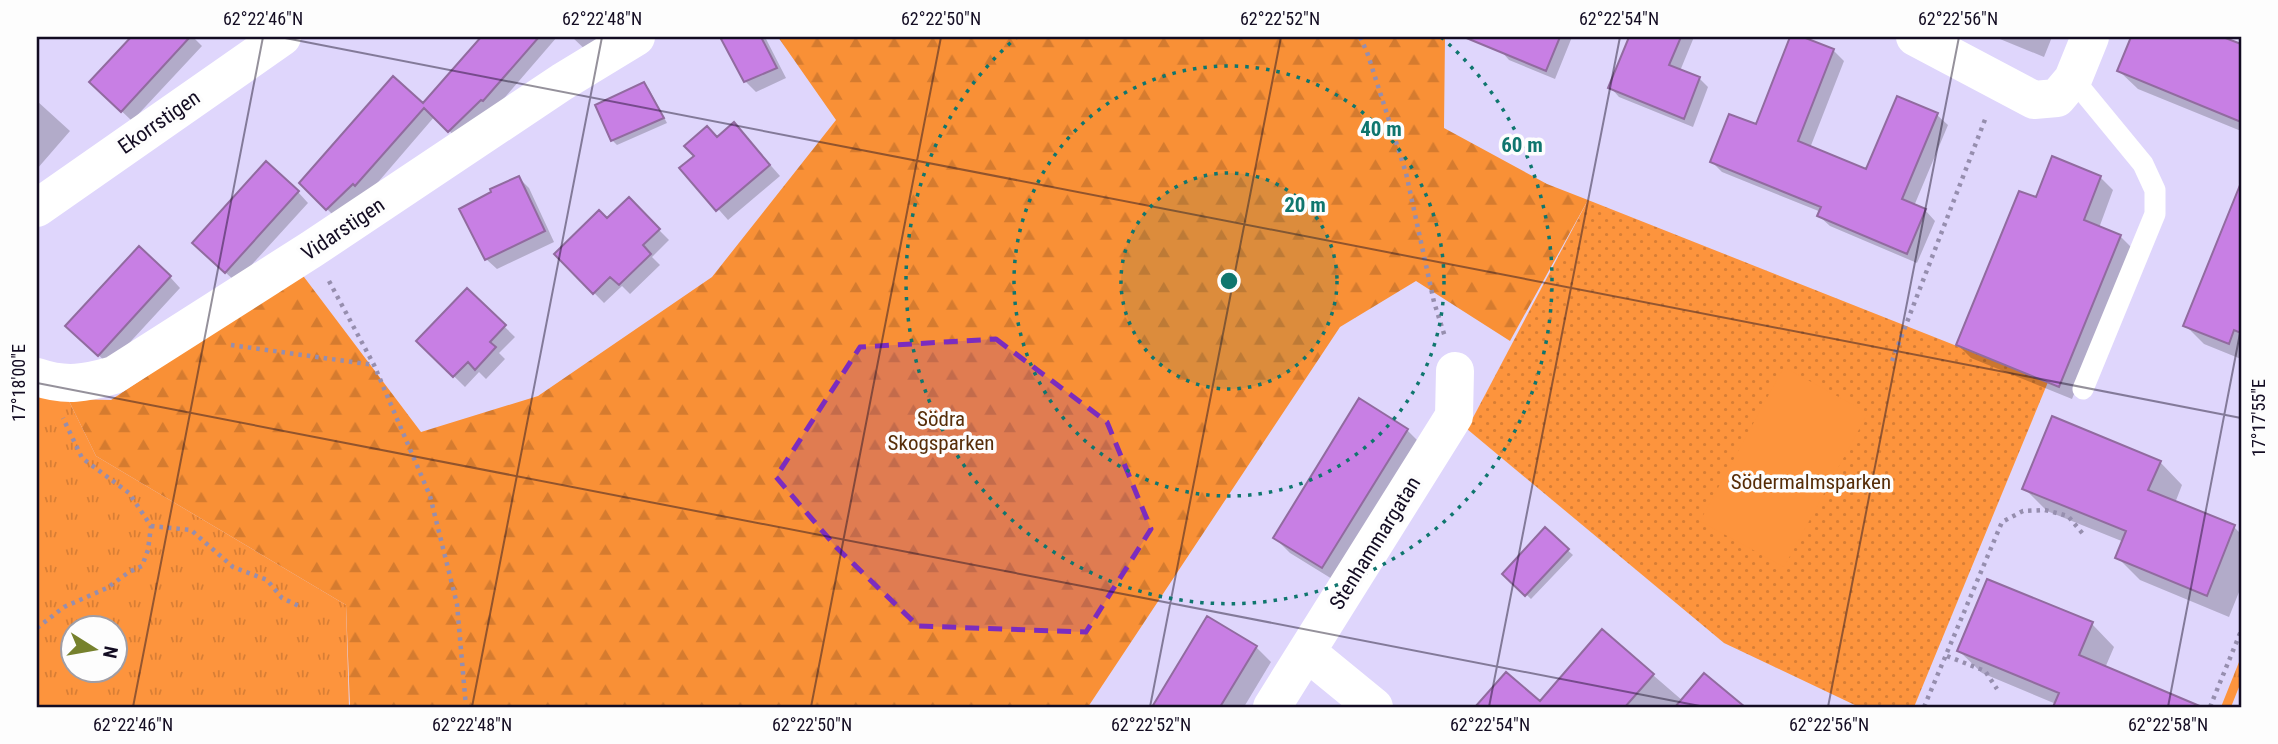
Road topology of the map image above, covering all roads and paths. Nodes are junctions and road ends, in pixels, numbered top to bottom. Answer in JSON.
{"nodes":[{"id":1,"x":282,"y":37,"type":"edge"},
{"id":2,"x":636,"y":37,"type":"edge"},
{"id":3,"x":1360,"y":37,"type":"edge"},
{"id":4,"x":1915,"y":37,"type":"edge"},
{"id":5,"x":2090,"y":37,"type":"edge"},
{"id":6,"x":2073,"y":79,"type":"junction"},
{"id":7,"x":1999,"y":82,"type":"junction"},
{"id":8,"x":37,"y":208,"type":"edge"},
{"id":9,"x":312,"y":249,"type":"junction"},
{"id":10,"x":174,"y":337,"type":"junction"},
{"id":11,"x":1892,"y":361,"type":"dead end"},
{"id":12,"x":374,"y":365,"type":"junction"},
{"id":13,"x":1455,"y":371,"type":"joint"},
{"id":14,"x":43,"y":379,"type":"edge"},
{"id":15,"x":2083,"y":389,"type":"dead end"},
{"id":16,"x":151,"y":526,"type":"junction"},
{"id":17,"x":2083,"y":534,"type":"dead end"},
{"id":18,"x":299,"y":606,"type":"dead end"},
{"id":19,"x":37,"y":628,"type":"edge"},
{"id":20,"x":2241,"y":631,"type":"edge"},
{"id":21,"x":1308,"y":653,"type":"junction"},
{"id":22,"x":1947,"y":656,"type":"junction"},
{"id":23,"x":1997,"y":689,"type":"dead end"},
{"id":24,"x":466,"y":707,"type":"edge"},
{"id":25,"x":1272,"y":707,"type":"edge"},
{"id":26,"x":1374,"y":707,"type":"edge"},
{"id":27,"x":1924,"y":707,"type":"edge"},
{"id":28,"x":2210,"y":707,"type":"edge"}],
"edges":[{"from":1,"to":8,"type":"street","name":"Ekorrstigen"},
{"from":2,"to":9,"type":"street","name":"Vidarstigen"},
{"from":3,"to":13,"type":"path"},
{"from":4,"to":7,"type":"street"},
{"from":5,"to":6,"type":"street"},
{"from":6,"to":7,"type":"street"},
{"from":6,"to":15,"type":"lane"},
{"from":7,"to":11,"type":"path"},
{"from":9,"to":10,"type":"street","name":"Vidarstigen"},
{"from":9,"to":12,"type":"path"},
{"from":10,"to":12,"type":"path"},
{"from":10,"to":14,"type":"street","name":"Vidarstigen"},
{"from":12,"to":24,"type":"path"},
{"from":13,"to":21,"type":"street","name":"Stenhammargatan"},
{"from":14,"to":16,"type":"path"},
{"from":16,"to":18,"type":"path"},
{"from":16,"to":19,"type":"path"},
{"from":17,"to":22,"type":"path"},
{"from":20,"to":28,"type":"path"},
{"from":21,"to":25,"type":"street","name":"Stenhammargatan"},
{"from":21,"to":26,"type":"street"},
{"from":22,"to":23,"type":"path"},
{"from":22,"to":27,"type":"path"}]}
